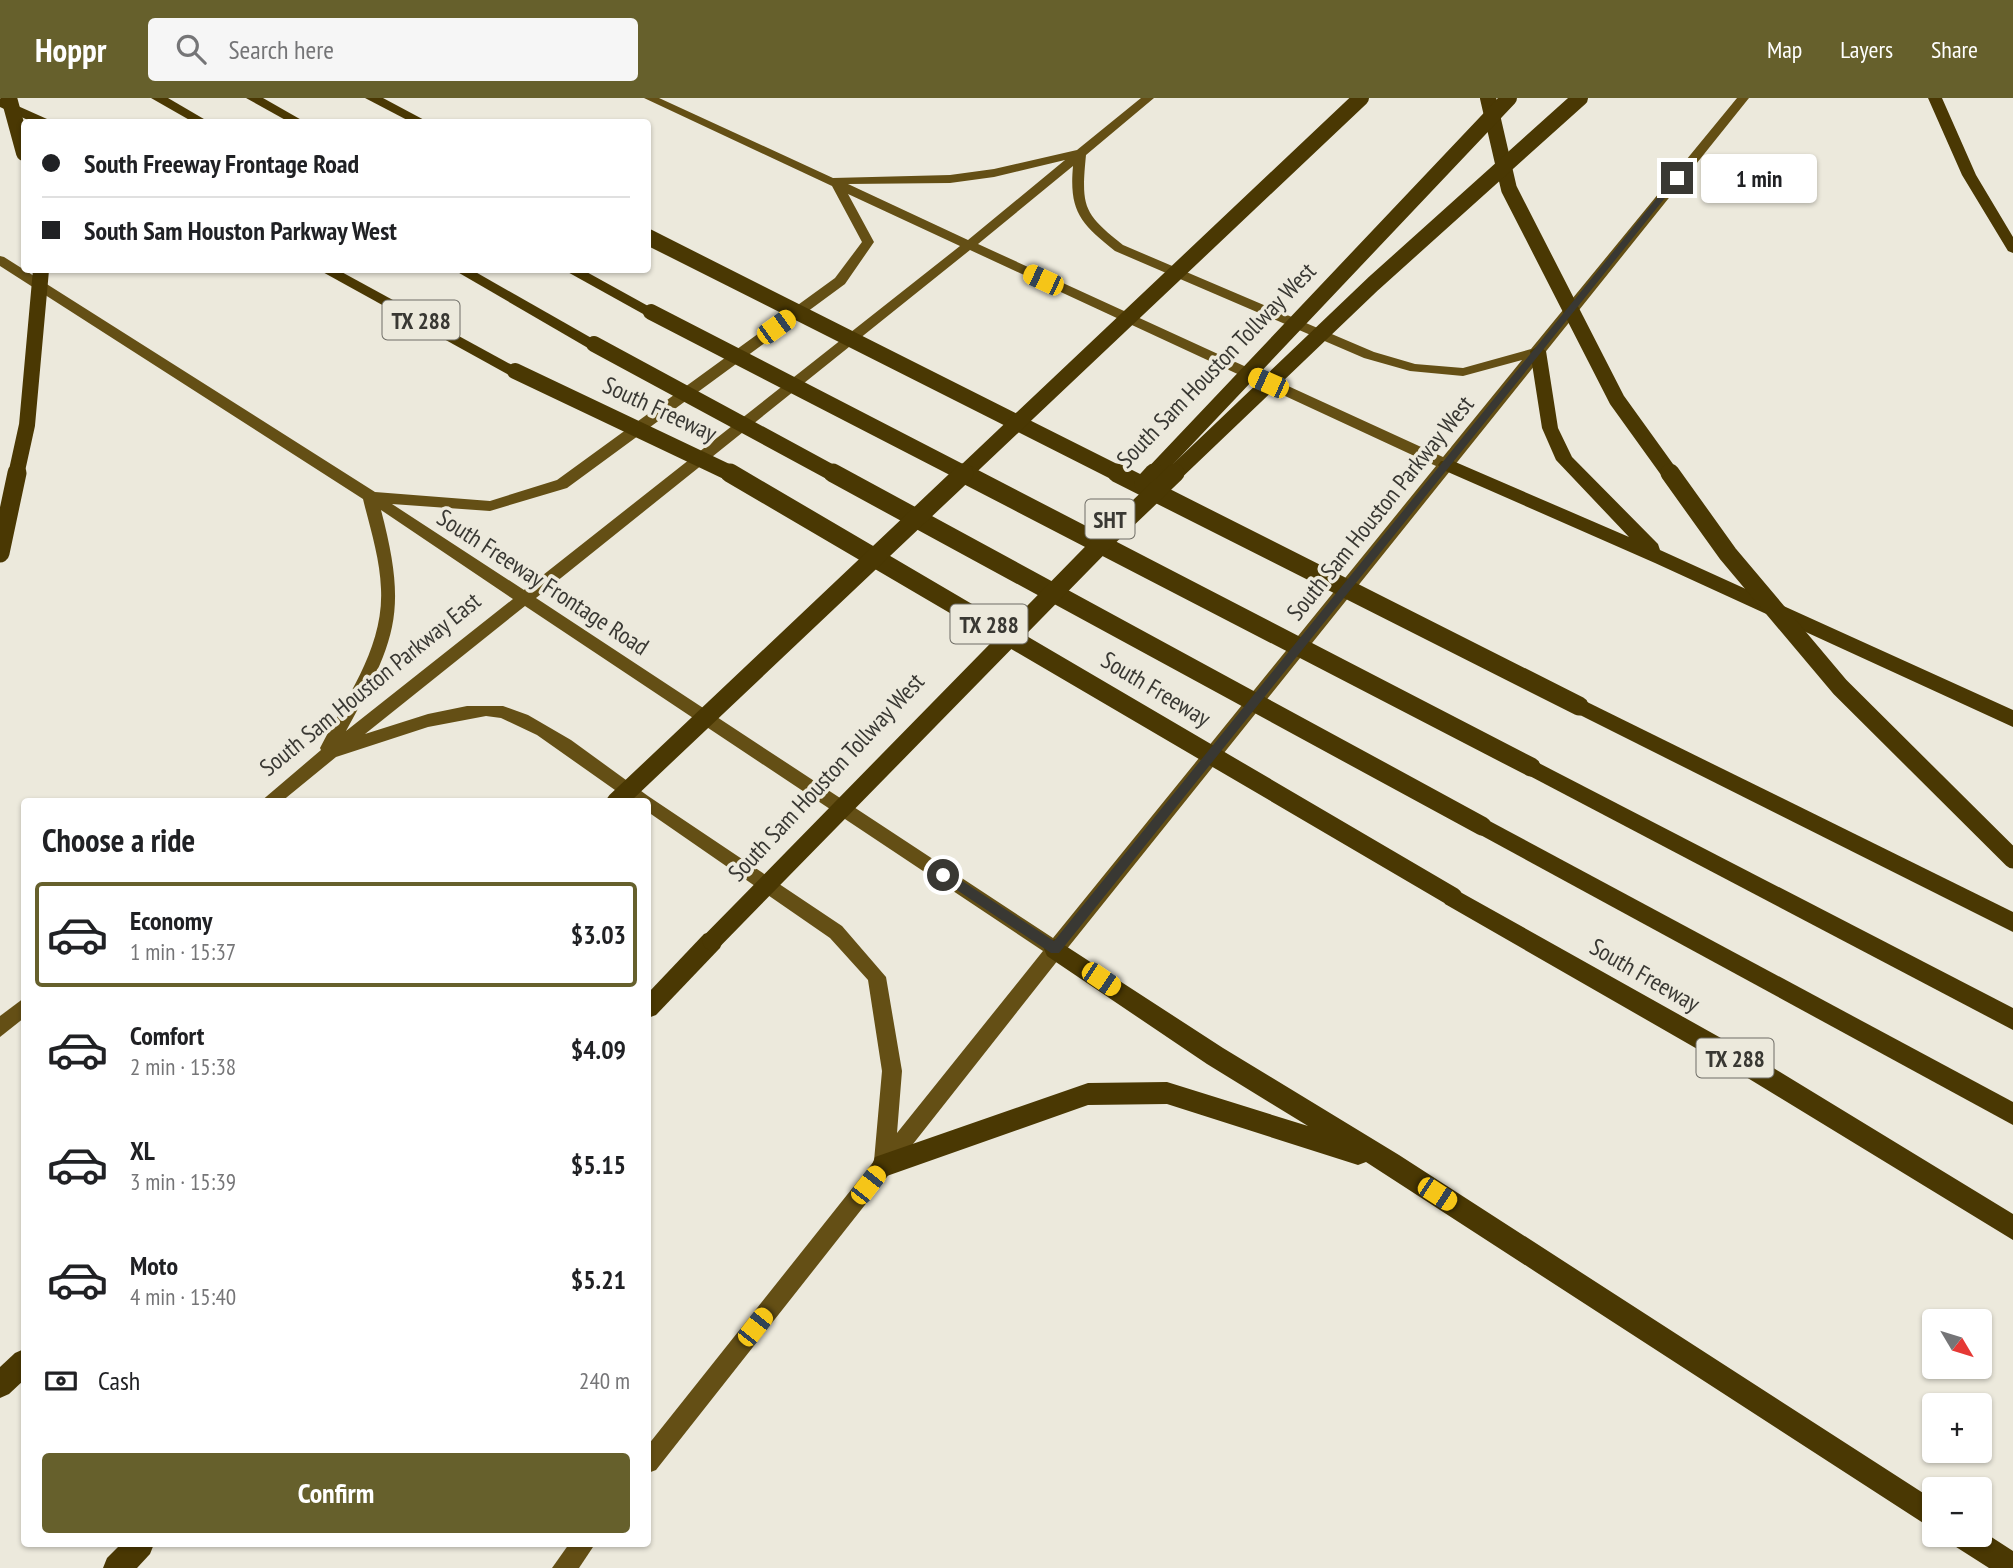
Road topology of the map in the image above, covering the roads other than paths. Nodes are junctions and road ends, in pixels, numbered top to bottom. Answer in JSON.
{"nodes":[{"id":1,"x":9,"y":98,"type":"edge"},
{"id":2,"x":158,"y":98,"type":"edge"},
{"id":3,"x":253,"y":98,"type":"edge"},
{"id":4,"x":372,"y":98,"type":"edge"},
{"id":5,"x":650,"y":98,"type":"edge"},
{"id":6,"x":1147,"y":98,"type":"edge"},
{"id":7,"x":1361,"y":98,"type":"edge"},
{"id":8,"x":1488,"y":98,"type":"edge"},
{"id":9,"x":1509,"y":98,"type":"edge"},
{"id":10,"x":1580,"y":98,"type":"edge"},
{"id":11,"x":1743,"y":98,"type":"edge"},
{"id":12,"x":1935,"y":98,"type":"edge"},
{"id":13,"x":0,"y":102,"type":"edge"},
{"id":14,"x":36,"y":119,"type":"edge"},
{"id":15,"x":196,"y":119,"type":"edge"},
{"id":16,"x":292,"y":119,"type":"edge"},
{"id":17,"x":415,"y":119,"type":"edge"},
{"id":18,"x":21,"y":142,"type":"edge"},
{"id":19,"x":1080,"y":153,"type":"junction"},
{"id":20,"x":835,"y":181,"type":"junction"},
{"id":21,"x":651,"y":239,"type":"edge"},
{"id":22,"x":968,"y":246,"type":"junction"},
{"id":23,"x":2013,"y":248,"type":"edge"},
{"id":24,"x":0,"y":260,"type":"edge"},
{"id":25,"x":41,"y":273,"type":"edge"},
{"id":26,"x":333,"y":273,"type":"edge"},
{"id":27,"x":467,"y":273,"type":"edge"},
{"id":28,"x":578,"y":273,"type":"edge"},
{"id":29,"x":1538,"y":351,"type":"junction"},
{"id":30,"x":1447,"y":465,"type":"junction"},
{"id":31,"x":370,"y":496,"type":"junction"},
{"id":32,"x":0,"y":553,"type":"edge"},
{"id":33,"x":1661,"y":558,"type":"junction"},
{"id":34,"x":523,"y":598,"type":"junction"},
{"id":35,"x":2013,"y":719,"type":"edge"},
{"id":36,"x":324,"y":754,"type":"junction"},
{"id":37,"x":273,"y":798,"type":"edge"},
{"id":38,"x":620,"y":798,"type":"edge"},
{"id":39,"x":640,"y":798,"type":"edge"},
{"id":40,"x":651,"y":805,"type":"edge"},
{"id":41,"x":2013,"y":859,"type":"edge"},
{"id":42,"x":2013,"y":923,"type":"edge"},
{"id":43,"x":712,"y":941,"type":"junction"},
{"id":44,"x":1055,"y":949,"type":"junction"},
{"id":45,"x":651,"y":1006,"type":"edge"},
{"id":46,"x":21,"y":1010,"type":"edge"},
{"id":47,"x":2013,"y":1020,"type":"edge"},
{"id":48,"x":0,"y":1028,"type":"edge"},
{"id":49,"x":2013,"y":1114,"type":"edge"},
{"id":50,"x":1390,"y":1163,"type":"junction"},
{"id":51,"x":884,"y":1165,"type":"junction"},
{"id":52,"x":2013,"y":1228,"type":"edge"},
{"id":53,"x":21,"y":1365,"type":"edge"},
{"id":54,"x":0,"y":1385,"type":"edge"},
{"id":55,"x":651,"y":1458,"type":"edge"},
{"id":56,"x":1922,"y":1508,"type":"edge"},
{"id":57,"x":137,"y":1547,"type":"edge"},
{"id":58,"x":581,"y":1547,"type":"edge"},
{"id":59,"x":1982,"y":1547,"type":"edge"},
{"id":60,"x":2013,"y":1567,"type":"edge"},
{"id":61,"x":117,"y":1568,"type":"edge"},
{"id":62,"x":564,"y":1568,"type":"edge"}],
"edges":[{"from":1,"to":18,"type":"highway","bridge":true},
{"from":2,"to":15,"type":"highway"},
{"from":3,"to":16,"type":"highway"},
{"from":4,"to":17,"type":"highway"},
{"from":5,"to":20,"type":"main road"},
{"from":6,"to":19,"type":"main road"},
{"from":7,"to":38,"type":"highway","bridge":true},
{"from":8,"to":41,"type":"highway","bridge":true},
{"from":9,"to":43,"type":"highway","name":"South Sam Houston Tollway West","number":"SHT","bridge":true},
{"from":10,"to":43,"type":"highway","bridge":true},
{"from":11,"to":29,"type":"main road","name":"South Sam Houston Parkway West"},
{"from":12,"to":23,"type":"highway"},
{"from":13,"to":14,"type":"highway"},
{"from":19,"to":20,"type":"main road"},
{"from":19,"to":22,"type":"main road"},
{"from":19,"to":29,"type":"main road"},
{"from":20,"to":22,"type":"main road"},
{"from":20,"to":31,"type":"main road"},
{"from":21,"to":42,"type":"highway","bridge":true},
{"from":22,"to":30,"type":"main road"},
{"from":22,"to":34,"type":"main road","name":"South Sam Houston Parkway East"},
{"from":24,"to":31,"type":"main road","name":"South Freeway Frontage Road"},
{"from":25,"to":32,"type":"highway","bridge":true},
{"from":26,"to":52,"type":"highway","name":"South Freeway","number":"TX 288","bridge":true},
{"from":27,"to":49,"type":"highway","bridge":true},
{"from":28,"to":47,"type":"highway","bridge":true},
{"from":29,"to":30,"type":"main road","name":"South Sam Houston Parkway West"},
{"from":29,"to":33,"type":"highway"},
{"from":30,"to":33,"type":"highway"},
{"from":30,"to":44,"type":"main road","name":"South Sam Houston Parkway West"},
{"from":31,"to":34,"type":"main road","name":"South Freeway Frontage Road"},
{"from":31,"to":36,"type":"main road"},
{"from":33,"to":35,"type":"highway"},
{"from":34,"to":36,"type":"main road","name":"South Sam Houston Parkway East"},
{"from":34,"to":44,"type":"main road","name":"South Freeway Frontage Road"},
{"from":36,"to":37,"type":"main road","name":"South Sam Houston Parkway East"},
{"from":36,"to":39,"type":"main road"},
{"from":40,"to":51,"type":"main road"},
{"from":43,"to":45,"type":"highway","name":"South Sam Houston Tollway West","number":"SHT"},
{"from":44,"to":50,"type":"highway"},
{"from":44,"to":51,"type":"main road"},
{"from":46,"to":48,"type":"main road"},
{"from":50,"to":51,"type":"highway"},
{"from":50,"to":56,"type":"highway"},
{"from":51,"to":55,"type":"main road"},
{"from":53,"to":54,"type":"highway"},
{"from":57,"to":61,"type":"highway"},
{"from":58,"to":62,"type":"main road"},
{"from":59,"to":60,"type":"highway"}]}
